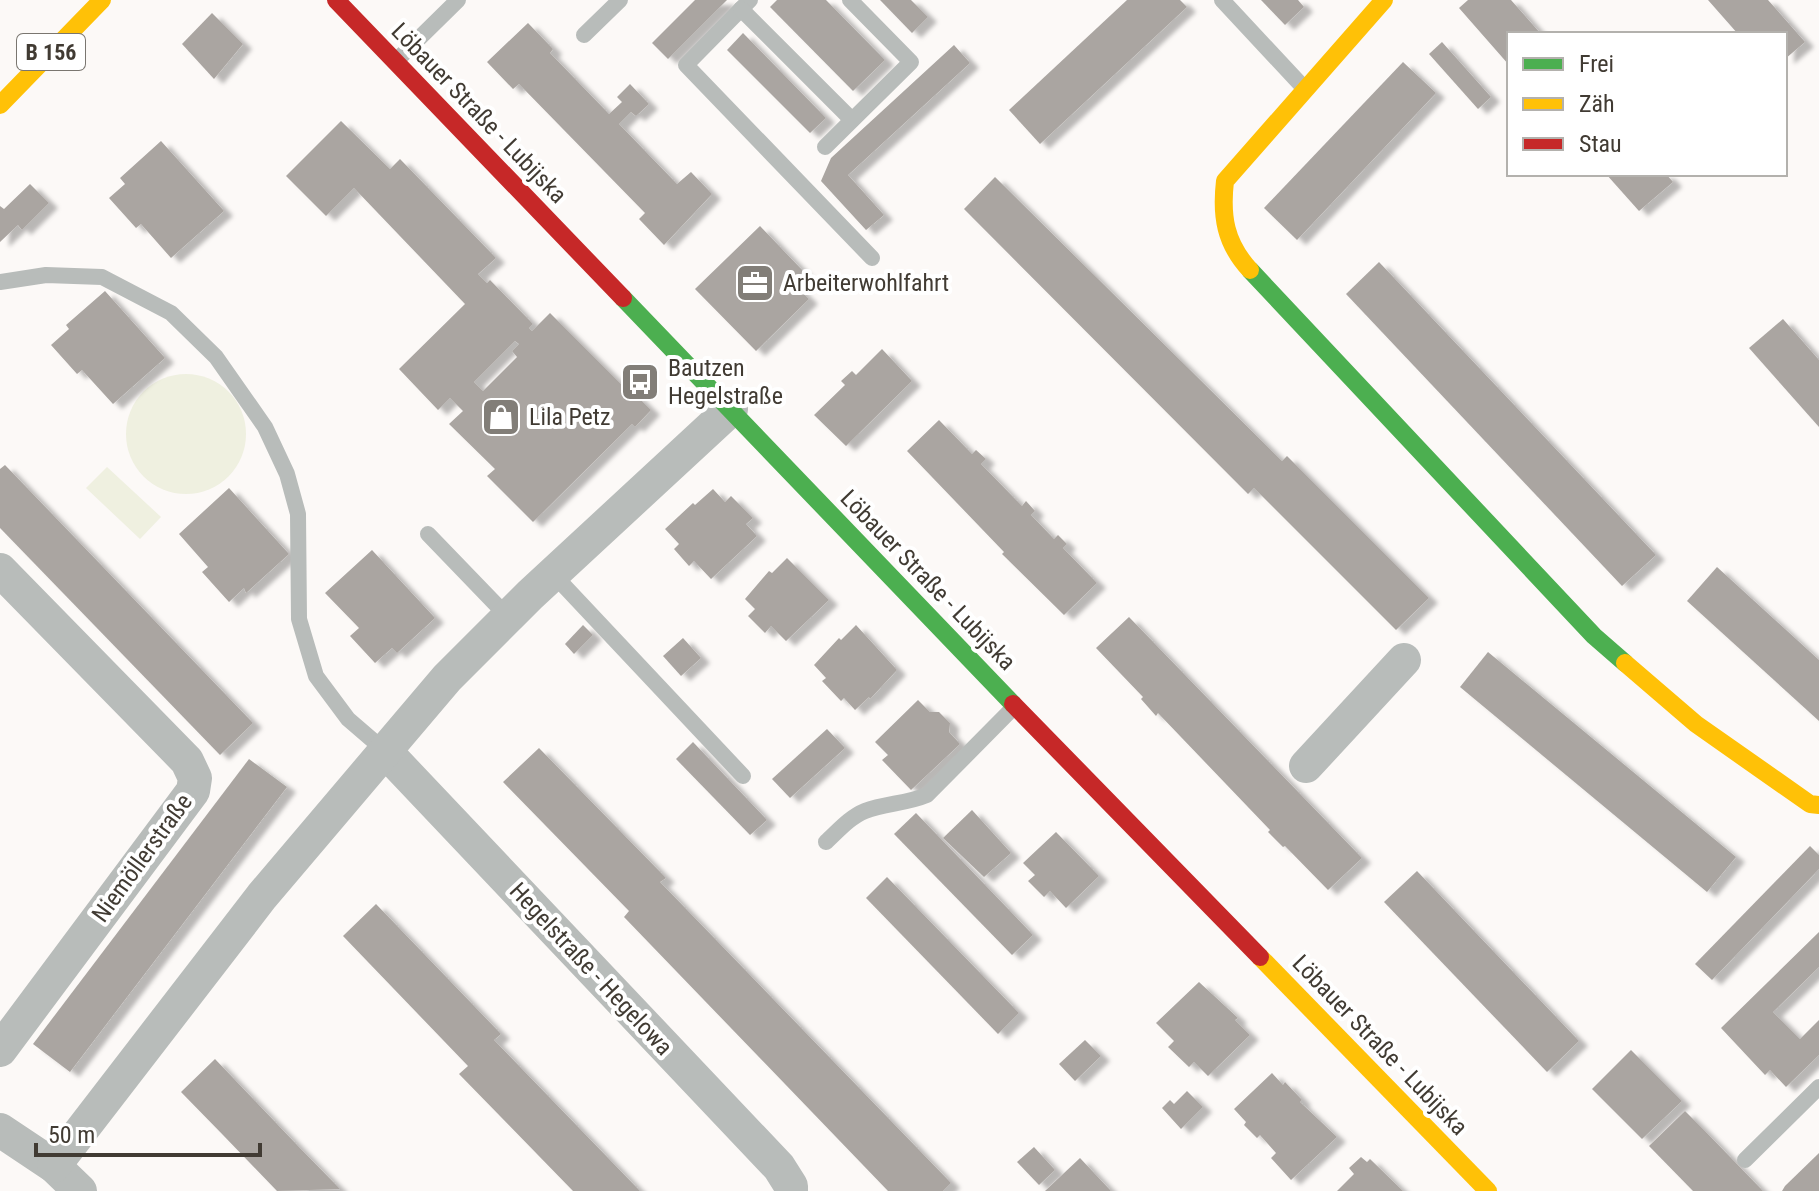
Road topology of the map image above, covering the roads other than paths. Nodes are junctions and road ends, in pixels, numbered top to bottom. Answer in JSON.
{"nodes":[{"id":1,"x":102,"y":0,"type":"edge"},
{"id":2,"x":336,"y":0,"type":"edge"},
{"id":3,"x":458,"y":0,"type":"edge"},
{"id":4,"x":620,"y":0,"type":"edge"},
{"id":5,"x":850,"y":0,"type":"edge"},
{"id":6,"x":1222,"y":0,"type":"edge"},
{"id":7,"x":1384,"y":0,"type":"edge"},
{"id":8,"x":746,"y":4,"type":"edge"},
{"id":9,"x":584,"y":35,"type":"dead end"},
{"id":10,"x":396,"y":61,"type":"junction"},
{"id":11,"x":1306,"y":89,"type":"junction"},
{"id":12,"x":0,"y":105,"type":"edge"},
{"id":13,"x":852,"y":120,"type":"junction"},
{"id":14,"x":825,"y":147,"type":"dead end"},
{"id":15,"x":872,"y":258,"type":"dead end"},
{"id":16,"x":0,"y":282,"type":"edge"},
{"id":17,"x":731,"y":409,"type":"junction"},
{"id":18,"x":428,"y":534,"type":"dead end"},
{"id":19,"x":0,"y":570,"type":"edge"},
{"id":20,"x":553,"y":574,"type":"junction"},
{"id":21,"x":508,"y":617,"type":"junction"},
{"id":22,"x":1404,"y":660,"type":"dead end"},
{"id":23,"x":1015,"y":706,"type":"junction"},
{"id":24,"x":384,"y":750,"type":"junction"},
{"id":25,"x":1306,"y":766,"type":"dead end"},
{"id":26,"x":743,"y":776,"type":"dead end"},
{"id":27,"x":1819,"y":805,"type":"edge"},
{"id":28,"x":826,"y":842,"type":"dead end"},
{"id":29,"x":0,"y":1050,"type":"edge"},
{"id":30,"x":1819,"y":1087,"type":"edge"},
{"id":31,"x":0,"y":1130,"type":"edge"},
{"id":32,"x":1745,"y":1160,"type":"dead end"},
{"id":33,"x":54,"y":1166,"type":"junction"},
{"id":34,"x":80,"y":1191,"type":"edge"},
{"id":35,"x":791,"y":1191,"type":"edge"},
{"id":36,"x":1488,"y":1191,"type":"edge"}],
"edges":[{"from":1,"to":12,"type":"main road","number":"B 156"},
{"from":2,"to":10,"type":"main road","name":"Löbauer Straße - Lubijska"},
{"from":3,"to":10,"type":"lane"},
{"from":4,"to":9,"type":"lane"},
{"from":5,"to":13,"type":"lane"},
{"from":6,"to":11,"type":"lane"},
{"from":7,"to":11,"type":"main road"},
{"from":8,"to":13,"type":"lane"},
{"from":8,"to":15,"type":"lane"},
{"from":10,"to":17,"type":"main road","name":"Löbauer Straße - Lubijska"},
{"from":11,"to":27,"type":"main road"},
{"from":13,"to":14,"type":"lane"},
{"from":16,"to":24,"type":"lane"},
{"from":17,"to":20,"type":"street"},
{"from":17,"to":23,"type":"main road","name":"Löbauer Straße - Lubijska"},
{"from":18,"to":21,"type":"lane"},
{"from":19,"to":29,"type":"street","name":"Niemöllerstraße"},
{"from":20,"to":21,"type":"street"},
{"from":20,"to":26,"type":"lane"},
{"from":21,"to":24,"type":"street"},
{"from":22,"to":25,"type":"street"},
{"from":23,"to":28,"type":"lane"},
{"from":23,"to":36,"type":"main road","name":"Löbauer Straße - Lubijska"},
{"from":24,"to":33,"type":"street"},
{"from":24,"to":35,"type":"street","name":"Hegelstraße - Hegelowa"},
{"from":30,"to":32,"type":"lane"},
{"from":31,"to":33,"type":"street"},
{"from":33,"to":34,"type":"street"}]}
